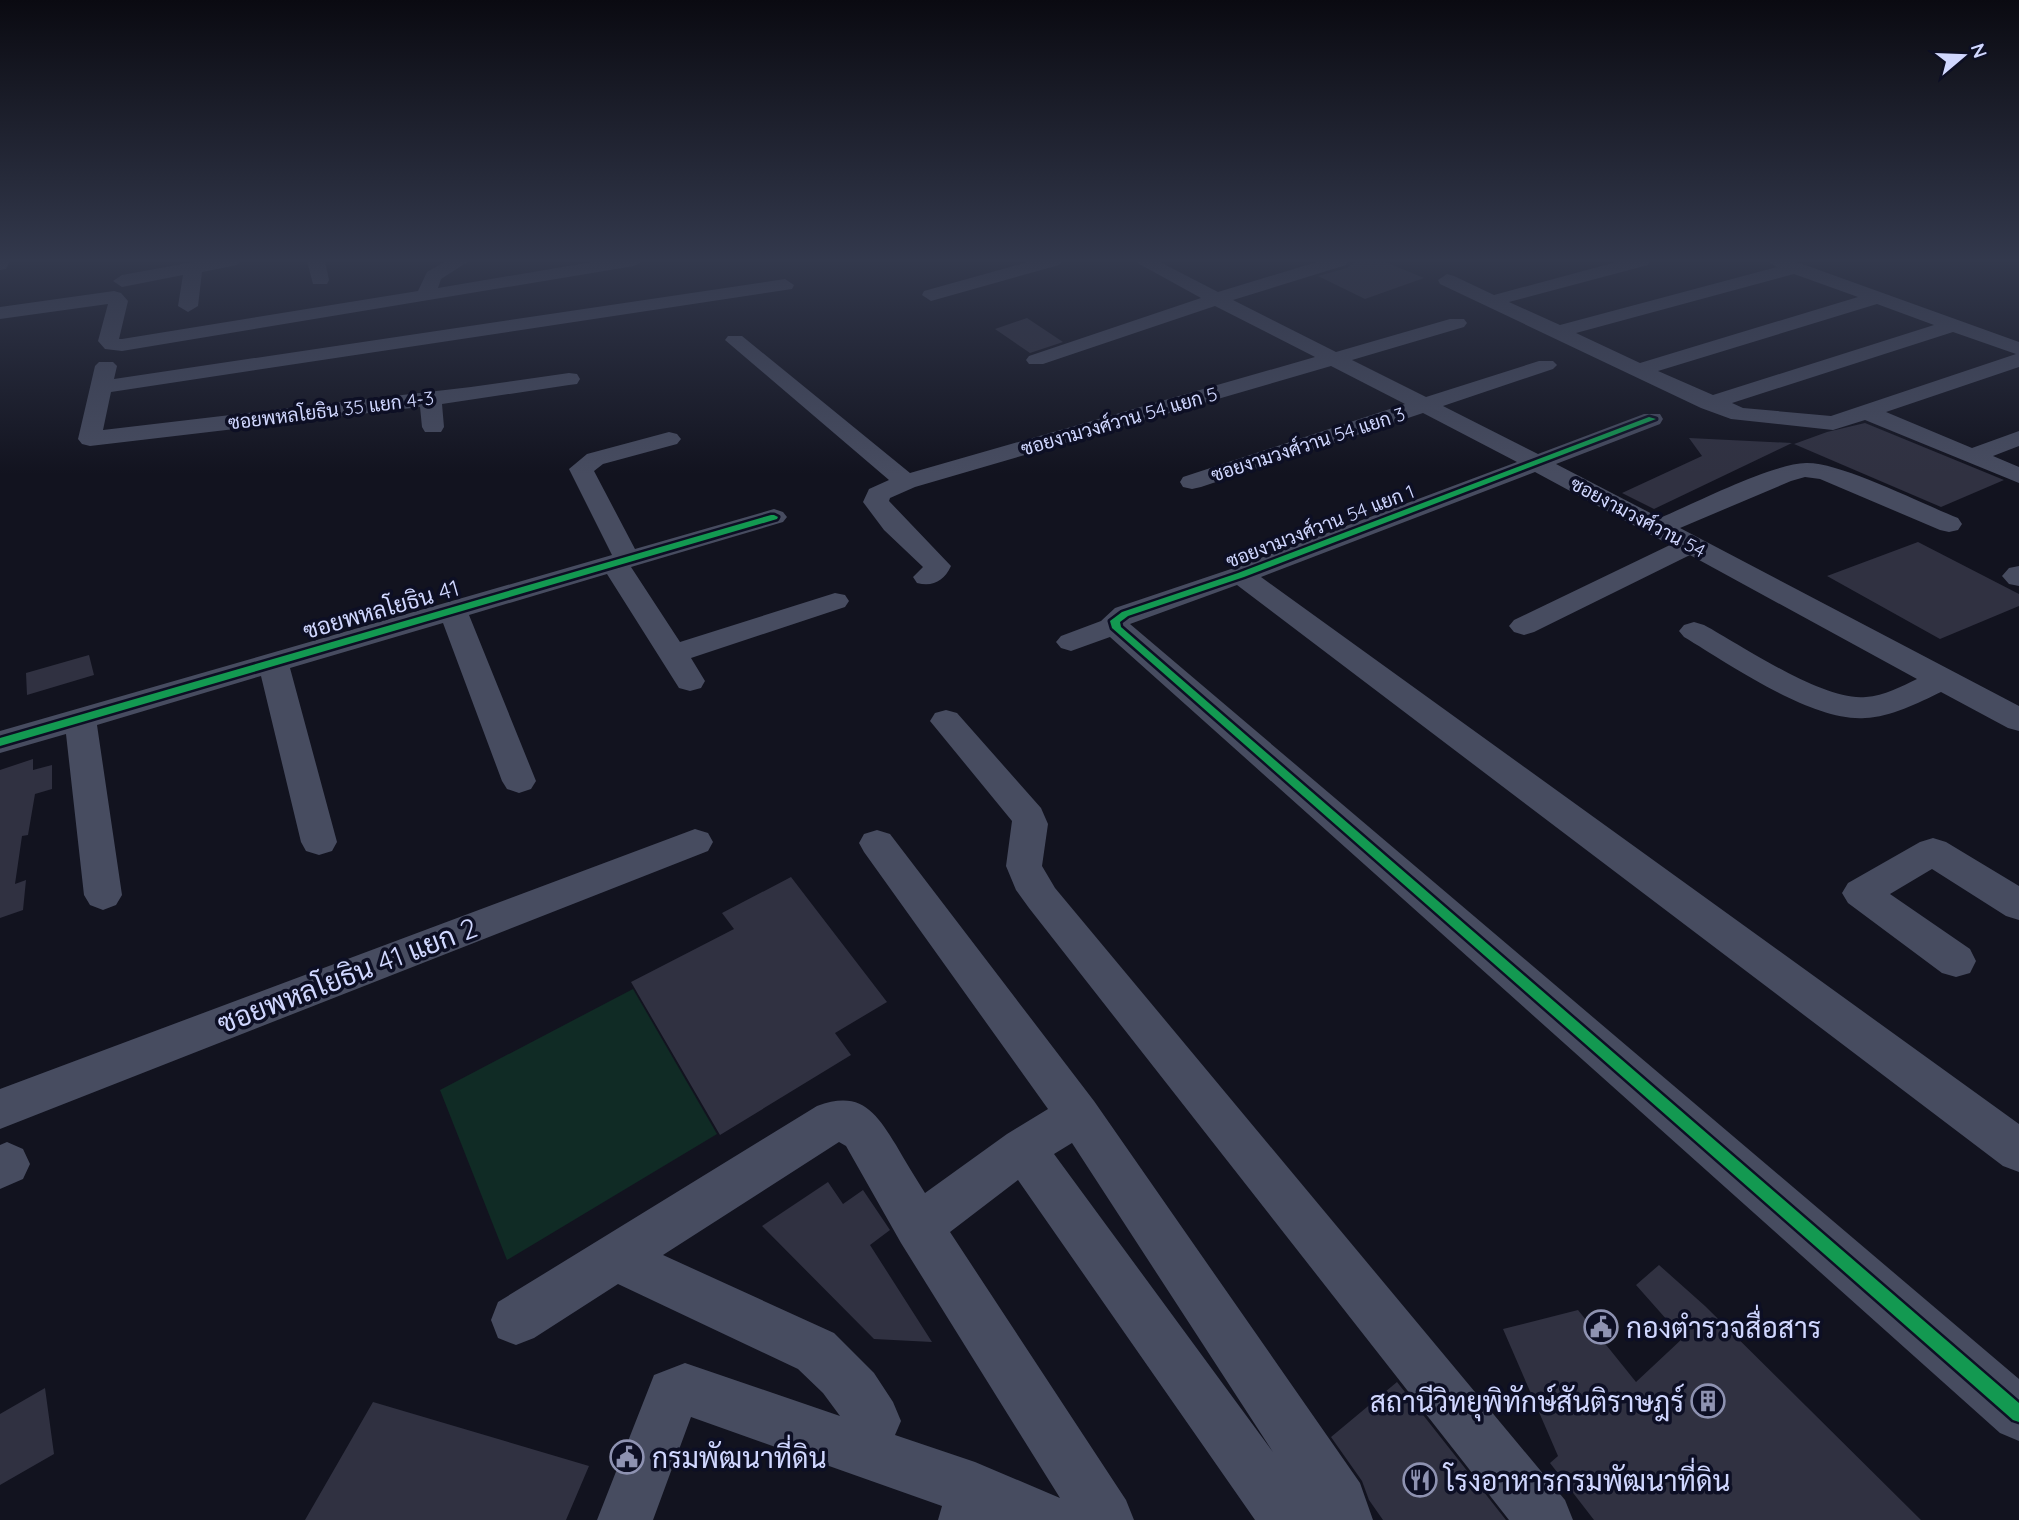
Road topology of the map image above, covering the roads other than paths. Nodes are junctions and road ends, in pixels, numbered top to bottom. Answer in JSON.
{"nodes":[{"id":1,"x":110,"y":332,"type":"edge"},
{"id":2,"x":196,"y":332,"type":"edge"},
{"id":3,"x":470,"y":332,"type":"edge"},
{"id":4,"x":1119,"y":332,"type":"edge"},
{"id":5,"x":1281,"y":332,"type":"edge"},
{"id":6,"x":1425,"y":332,"type":"edge"},
{"id":7,"x":1558,"y":332,"type":"edge"},
{"id":8,"x":1764,"y":332,"type":"edge"},
{"id":9,"x":1933,"y":332,"type":"edge"},
{"id":10,"x":1969,"y":332,"type":"edge"},
{"id":11,"x":735,"y":340,"type":"dead end"},
{"id":12,"x":115,"y":345,"type":"junction"},
{"id":13,"x":2019,"y":349,"type":"edge"},
{"id":14,"x":1333,"y":358,"type":"junction"},
{"id":15,"x":1037,"y":360,"type":"dead end"},
{"id":16,"x":2019,"y":360,"type":"edge"},
{"id":17,"x":1546,"y":365,"type":"dead end"},
{"id":18,"x":1638,"y":370,"type":"junction"},
{"id":19,"x":569,"y":379,"type":"dead end"},
{"id":20,"x":101,"y":387,"type":"junction"},
{"id":21,"x":430,"y":398,"type":"junction"},
{"id":22,"x":1709,"y":402,"type":"junction"},
{"id":23,"x":1424,"y":407,"type":"junction"},
{"id":24,"x":1868,"y":413,"type":"junction"},
{"id":25,"x":1652,"y":419,"type":"dead end"},
{"id":26,"x":433,"y":426,"type":"dead end"},
{"id":27,"x":2019,"y":438,"type":"edge"},
{"id":28,"x":669,"y":439,"type":"dead end"},
{"id":29,"x":1972,"y":456,"type":"junction"},
{"id":30,"x":1537,"y":464,"type":"junction"},
{"id":31,"x":2019,"y":476,"type":"edge"},
{"id":32,"x":906,"y":482,"type":"junction"},
{"id":33,"x":1192,"y":482,"type":"dead end"},
{"id":34,"x":774,"y":517,"type":"dead end"},
{"id":35,"x":1949,"y":524,"type":"dead end"},
{"id":36,"x":1658,"y":528,"type":"junction"},
{"id":37,"x":1690,"y":545,"type":"junction"},
{"id":38,"x":621,"y":561,"type":"junction"},
{"id":39,"x":1241,"y":575,"type":"junction"},
{"id":40,"x":928,"y":577,"type":"dead end"},
{"id":41,"x":835,"y":601,"type":"dead end"},
{"id":42,"x":453,"y":611,"type":"junction"},
{"id":43,"x":1116,"y":623,"type":"junction"},
{"id":44,"x":1524,"y":626,"type":"dead end"},
{"id":45,"x":1694,"y":631,"type":"dead end"},
{"id":46,"x":1072,"y":642,"type":"dead end"},
{"id":47,"x":673,"y":654,"type":"junction"},
{"id":48,"x":273,"y":662,"type":"junction"},
{"id":49,"x":1941,"y":679,"type":"junction"},
{"id":50,"x":690,"y":681,"type":"dead end"},
{"id":51,"x":80,"y":719,"type":"junction"},
{"id":52,"x":2019,"y":720,"type":"edge"},
{"id":53,"x":946,"y":722,"type":"dead end"},
{"id":54,"x":0,"y":742,"type":"edge"},
{"id":55,"x":519,"y":780,"type":"dead end"},
{"id":56,"x":319,"y":842,"type":"dead end"},
{"id":57,"x":695,"y":842,"type":"dead end"},
{"id":58,"x":877,"y":843,"type":"dead end"},
{"id":59,"x":103,"y":895,"type":"dead end"},
{"id":60,"x":2019,"y":905,"type":"edge"},
{"id":61,"x":1956,"y":961,"type":"dead end"},
{"id":62,"x":0,"y":1109,"type":"edge"},
{"id":63,"x":1078,"y":1115,"type":"junction"},
{"id":64,"x":1023,"y":1149,"type":"junction"},
{"id":65,"x":2019,"y":1151,"type":"edge"},
{"id":66,"x":918,"y":1227,"type":"junction"},
{"id":67,"x":616,"y":1258,"type":"junction"},
{"id":68,"x":516,"y":1320,"type":"dead end"},
{"id":69,"x":2019,"y":1414,"type":"edge"},
{"id":70,"x":874,"y":1421,"type":"dead end"},
{"id":71,"x":970,"y":1505,"type":"edge"},
{"id":72,"x":625,"y":1520,"type":"edge"},
{"id":73,"x":1045,"y":1520,"type":"edge"},
{"id":74,"x":1106,"y":1520,"type":"edge"},
{"id":75,"x":1289,"y":1520,"type":"edge"},
{"id":76,"x":1345,"y":1520,"type":"edge"},
{"id":77,"x":1545,"y":1520,"type":"edge"}],
"edges":[{"from":1,"to":12,"type":"street"},
{"from":2,"to":12,"type":"street"},
{"from":3,"to":20,"type":"street"},
{"from":4,"to":15,"type":"street"},
{"from":5,"to":14,"type":"street","name":"ซอยงามวงศ์วาน 54"},
{"from":6,"to":14,"type":"street","name":"ซอยงามวงศ์วาน 54 แยก 5"},
{"from":7,"to":18,"type":"street"},
{"from":8,"to":18,"type":"street"},
{"from":9,"to":22,"type":"street"},
{"from":10,"to":13,"type":"street"},
{"from":11,"to":32,"type":"street"},
{"from":12,"to":20,"type":"street"},
{"from":14,"to":23,"type":"street","name":"ซอยงามวงศ์วาน 54"},
{"from":14,"to":32,"type":"street","name":"ซอยงามวงศ์วาน 54 แยก 5"},
{"from":16,"to":24,"type":"street"},
{"from":17,"to":23,"type":"street","name":"ซอยงามวงศ์วาน 54 แยก 3"},
{"from":18,"to":22,"type":"street"},
{"from":19,"to":21,"type":"street","name":"ซอยพหลโยธิน 35 แยก 4-3"},
{"from":20,"to":21,"type":"street","name":"ซอยพหลโยธิน 35 แยก 4-3"},
{"from":21,"to":26,"type":"street"},
{"from":22,"to":24,"type":"street"},
{"from":23,"to":30,"type":"street","name":"ซอยงามวงศ์วาน 54"},
{"from":23,"to":33,"type":"street","name":"ซอยงามวงศ์วาน 54 แยก 3"},
{"from":24,"to":29,"type":"street"},
{"from":25,"to":30,"type":"street","name":"ซอยงามวงศ์วาน 54 แยก 1"},
{"from":27,"to":29,"type":"street"},
{"from":28,"to":38,"type":"street"},
{"from":29,"to":31,"type":"street"},
{"from":30,"to":36,"type":"street","name":"ซอยงามวงศ์วาน 54"},
{"from":30,"to":39,"type":"street","name":"ซอยงามวงศ์วาน 54 แยก 1"},
{"from":32,"to":40,"type":"street","name":"ซอยงามวงศ์วาน 54 แยก 5"},
{"from":34,"to":38,"type":"street","name":"ซอยพหลโยธิน 41"},
{"from":35,"to":36,"type":"street"},
{"from":36,"to":37,"type":"street","name":"ซอยงามวงศ์วาน 54"},
{"from":37,"to":44,"type":"street"},
{"from":37,"to":49,"type":"street","name":"ซอยงามวงศ์วาน 54"},
{"from":38,"to":42,"type":"street","name":"ซอยพหลโยธิน 41"},
{"from":38,"to":47,"type":"street"},
{"from":39,"to":43,"type":"street","name":"ซอยงามวงศ์วาน 54 แยก 1"},
{"from":39,"to":65,"type":"street"},
{"from":41,"to":47,"type":"street"},
{"from":42,"to":48,"type":"street","name":"ซอยพหลโยธิน 41"},
{"from":42,"to":55,"type":"street"},
{"from":43,"to":46,"type":"street","name":"ซอยงามวงศ์วาน 54 แยก 1"},
{"from":43,"to":69,"type":"street"},
{"from":45,"to":49,"type":"street"},
{"from":47,"to":50,"type":"street"},
{"from":48,"to":51,"type":"street","name":"ซอยพหลโยธิน 41"},
{"from":48,"to":56,"type":"street"},
{"from":49,"to":52,"type":"street","name":"ซอยงามวงศ์วาน 54"},
{"from":51,"to":54,"type":"street","name":"ซอยพหลโยธิน 41"},
{"from":51,"to":59,"type":"street"},
{"from":53,"to":77,"type":"street"},
{"from":57,"to":62,"type":"street","name":"ซอยพหลโยธิน 41 แยก 2"},
{"from":58,"to":63,"type":"street"},
{"from":60,"to":61,"type":"street"},
{"from":63,"to":64,"type":"street"},
{"from":63,"to":76,"type":"street"},
{"from":64,"to":66,"type":"street"},
{"from":64,"to":75,"type":"street"},
{"from":66,"to":67,"type":"street"},
{"from":66,"to":74,"type":"street"},
{"from":67,"to":68,"type":"street"},
{"from":67,"to":70,"type":"street"},
{"from":71,"to":72,"type":"street"},
{"from":71,"to":73,"type":"street"}]}
